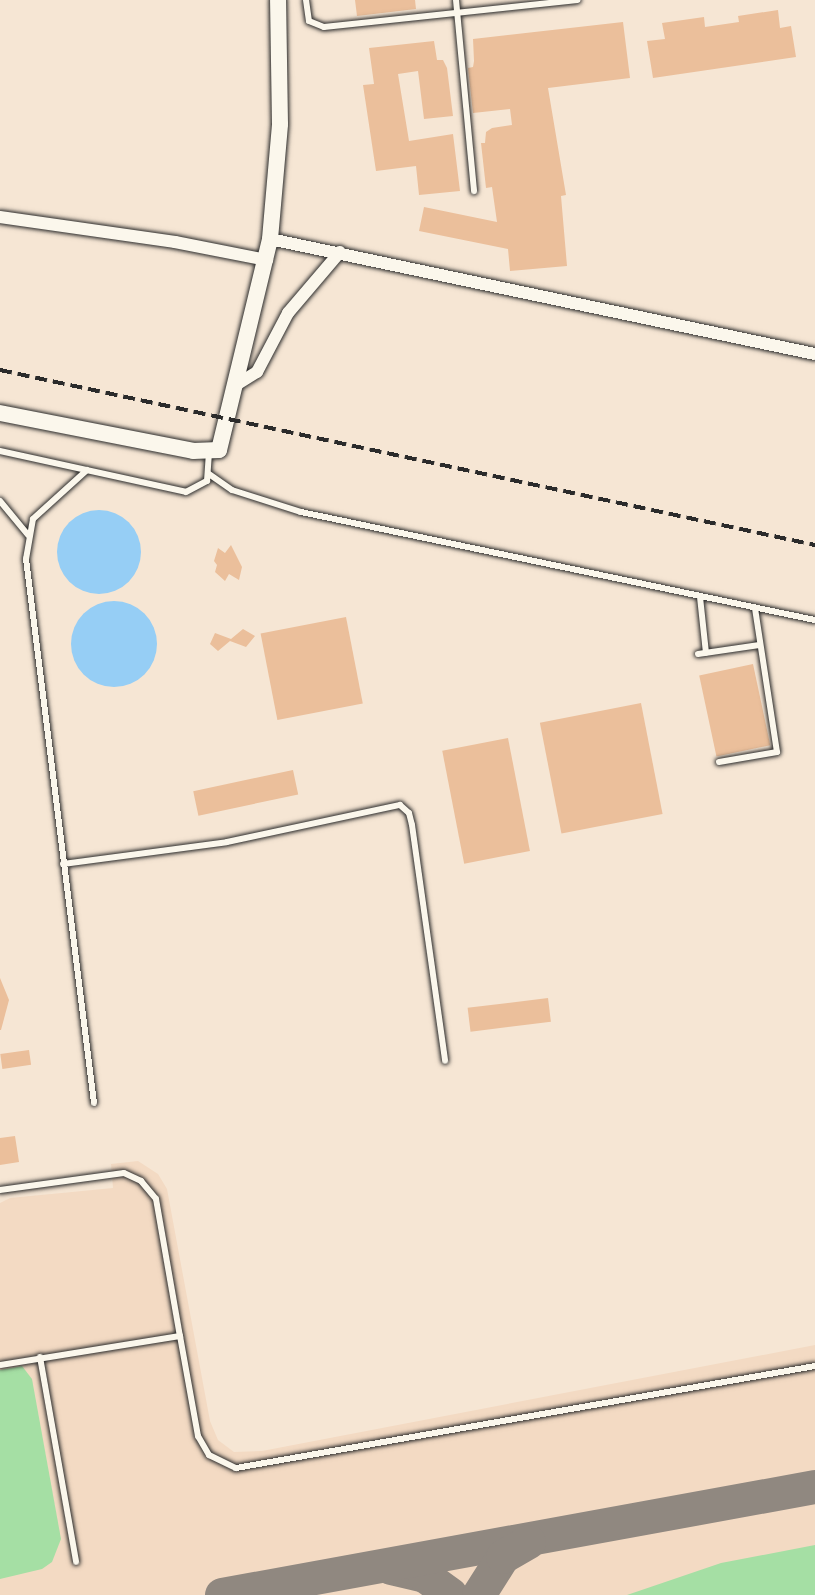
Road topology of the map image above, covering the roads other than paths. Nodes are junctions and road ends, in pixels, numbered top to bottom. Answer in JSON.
{"nodes":[{"id":1,"x":278,"y":0,"type":"edge"},
{"id":2,"x":306,"y":0,"type":"edge"},
{"id":3,"x":456,"y":0,"type":"edge"},
{"id":4,"x":578,"y":0,"type":"edge"},
{"id":5,"x":457,"y":15,"type":"junction"},
{"id":6,"x":474,"y":191,"type":"dead end"},
{"id":7,"x":0,"y":217,"type":"edge"},
{"id":8,"x":270,"y":239,"type":"junction"},
{"id":9,"x":340,"y":252,"type":"junction"},
{"id":10,"x":267,"y":260,"type":"junction"},
{"id":11,"x":815,"y":354,"type":"edge"},
{"id":12,"x":236,"y":385,"type":"junction"},
{"id":13,"x":0,"y":413,"type":"edge"},
{"id":14,"x":0,"y":451,"type":"edge"},
{"id":15,"x":209,"y":453,"type":"junction"},
{"id":16,"x":87,"y":470,"type":"junction"},
{"id":17,"x":209,"y":474,"type":"junction"},
{"id":18,"x":0,"y":501,"type":"edge"},
{"id":19,"x":28,"y":535,"type":"junction"},
{"id":20,"x":700,"y":597,"type":"junction"},
{"id":21,"x":755,"y":608,"type":"junction"},
{"id":22,"x":815,"y":620,"type":"edge"},
{"id":23,"x":759,"y":645,"type":"junction"},
{"id":24,"x":719,"y":762,"type":"dead end"},
{"id":25,"x":63,"y":864,"type":"junction"},
{"id":26,"x":445,"y":1061,"type":"dead end"},
{"id":27,"x":94,"y":1103,"type":"dead end"},
{"id":28,"x":0,"y":1190,"type":"edge"},
{"id":29,"x":180,"y":1336,"type":"junction"},
{"id":30,"x":40,"y":1357,"type":"junction"},
{"id":31,"x":0,"y":1365,"type":"edge"},
{"id":32,"x":815,"y":1366,"type":"edge"},
{"id":33,"x":76,"y":1562,"type":"dead end"}],
"edges":[{"from":1,"to":8,"type":"street"},
{"from":2,"to":5,"type":"lane"},
{"from":3,"to":5,"type":"lane"},
{"from":4,"to":5,"type":"lane"},
{"from":5,"to":6,"type":"lane"},
{"from":7,"to":10,"type":"street"},
{"from":8,"to":9,"type":"street"},
{"from":8,"to":10,"type":"street"},
{"from":9,"to":11,"type":"street"},
{"from":9,"to":12,"type":"street"},
{"from":10,"to":12,"type":"street"},
{"from":12,"to":15,"type":"street"},
{"from":13,"to":15,"type":"street"},
{"from":14,"to":16,"type":"lane"},
{"from":15,"to":17,"type":"lane"},
{"from":16,"to":17,"type":"lane"},
{"from":16,"to":19,"type":"lane"},
{"from":17,"to":20,"type":"lane"},
{"from":18,"to":19,"type":"lane"},
{"from":19,"to":25,"type":"lane"},
{"from":20,"to":21,"type":"lane"},
{"from":20,"to":23,"type":"lane"},
{"from":21,"to":22,"type":"lane"},
{"from":21,"to":23,"type":"lane"},
{"from":23,"to":24,"type":"lane"},
{"from":25,"to":26,"type":"lane"},
{"from":25,"to":27,"type":"lane"},
{"from":28,"to":29,"type":"lane"},
{"from":29,"to":30,"type":"lane"},
{"from":29,"to":32,"type":"lane"},
{"from":30,"to":31,"type":"lane"},
{"from":30,"to":33,"type":"lane"}]}
